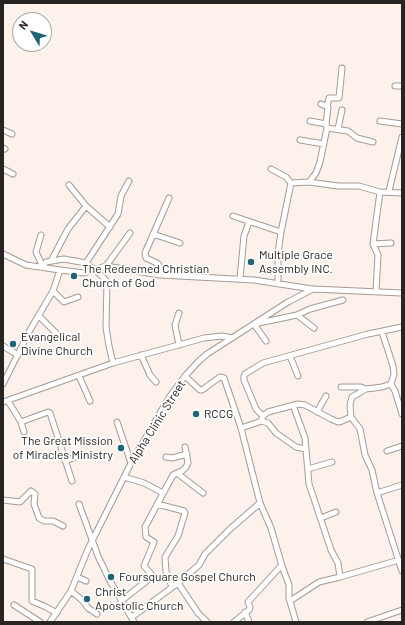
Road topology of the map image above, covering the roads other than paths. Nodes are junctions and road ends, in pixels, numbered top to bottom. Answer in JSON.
{"nodes":[{"id":1,"x":342,"y":68,"type":"dead end"},
{"id":2,"x":395,"y":86,"type":"dead end"},
{"id":3,"x":402,"y":86,"type":"edge"},
{"id":4,"x":342,"y":110,"type":"dead end"},
{"id":5,"x":310,"y":121,"type":"dead end"},
{"id":6,"x":380,"y":121,"type":"dead end"},
{"id":7,"x":402,"y":124,"type":"edge"},
{"id":8,"x":326,"y":126,"type":"junction"},
{"id":9,"x":338,"y":129,"type":"junction"},
{"id":10,"x":3,"y":130,"type":"edge"},
{"id":11,"x":12,"y":134,"type":"dead end"},
{"id":12,"x":300,"y":140,"type":"dead end"},
{"id":13,"x":402,"y":140,"type":"edge"},
{"id":14,"x":373,"y":142,"type":"dead end"},
{"id":15,"x":324,"y":144,"type":"junction"},
{"id":16,"x":3,"y":169,"type":"edge"},
{"id":17,"x":271,"y":169,"type":"dead end"},
{"id":18,"x":14,"y":174,"type":"dead end"},
{"id":19,"x":128,"y":181,"type":"dead end"},
{"id":20,"x":309,"y":182,"type":"junction"},
{"id":21,"x":290,"y":183,"type":"junction"},
{"id":22,"x":68,"y":185,"type":"dead end"},
{"id":23,"x":389,"y":191,"type":"junction"},
{"id":24,"x":380,"y":192,"type":"junction"},
{"id":25,"x":402,"y":193,"type":"edge"},
{"id":26,"x":169,"y":198,"type":"dead end"},
{"id":27,"x":86,"y":206,"type":"junction"},
{"id":28,"x":233,"y":216,"type":"dead end"},
{"id":29,"x":249,"y":222,"type":"junction"},
{"id":30,"x":110,"y":227,"type":"junction"},
{"id":31,"x":280,"y":232,"type":"junction"},
{"id":32,"x":130,"y":233,"type":"dead end"},
{"id":33,"x":153,"y":234,"type":"junction"},
{"id":34,"x":41,"y":235,"type":"dead end"},
{"id":35,"x":180,"y":243,"type":"dead end"},
{"id":36,"x":391,"y":243,"type":"dead end"},
{"id":37,"x":373,"y":244,"type":"junction"},
{"id":38,"x":3,"y":254,"type":"edge"},
{"id":39,"x":50,"y":261,"type":"junction"},
{"id":40,"x":86,"y":263,"type":"junction"},
{"id":41,"x":42,"y":266,"type":"junction"},
{"id":42,"x":106,"y":266,"type":"junction"},
{"id":43,"x":60,"y":270,"type":"junction"},
{"id":44,"x":94,"y":270,"type":"junction"},
{"id":45,"x":160,"y":275,"type":"junction"},
{"id":46,"x":240,"y":278,"type":"junction"},
{"id":47,"x":278,"y":283,"type":"junction"},
{"id":48,"x":313,"y":289,"type":"junction"},
{"id":49,"x":53,"y":291,"type":"junction"},
{"id":50,"x":376,"y":291,"type":"junction"},
{"id":51,"x":402,"y":293,"type":"edge"},
{"id":52,"x":78,"y":297,"type":"dead end"},
{"id":53,"x":343,"y":300,"type":"dead end"},
{"id":54,"x":281,"y":306,"type":"junction"},
{"id":55,"x":179,"y":314,"type":"dead end"},
{"id":56,"x":297,"y":314,"type":"junction"},
{"id":57,"x":39,"y":316,"type":"junction"},
{"id":58,"x":274,"y":319,"type":"junction"},
{"id":59,"x":254,"y":324,"type":"junction"},
{"id":60,"x":402,"y":327,"type":"edge"},
{"id":61,"x":314,"y":328,"type":"dead end"},
{"id":62,"x":382,"y":332,"type":"junction"},
{"id":63,"x":58,"y":335,"type":"dead end"},
{"id":64,"x":232,"y":338,"type":"junction"},
{"id":65,"x":266,"y":341,"type":"dead end"},
{"id":66,"x":179,"y":345,"type":"junction"},
{"id":67,"x":3,"y":346,"type":"edge"},
{"id":68,"x":18,"y":355,"type":"junction"},
{"id":69,"x":141,"y":355,"type":"junction"},
{"id":70,"x":290,"y":356,"type":"junction"},
{"id":71,"x":113,"y":363,"type":"junction"},
{"id":72,"x":79,"y":376,"type":"junction"},
{"id":73,"x":185,"y":376,"type":"junction"},
{"id":74,"x":298,"y":376,"type":"dead end"},
{"id":75,"x":156,"y":382,"type":"dead end"},
{"id":76,"x":3,"y":384,"type":"edge"},
{"id":77,"x":391,"y":384,"type":"junction"},
{"id":78,"x":341,"y":387,"type":"dead end"},
{"id":79,"x":366,"y":389,"type":"junction"},
{"id":80,"x":326,"y":396,"type":"dead end"},
{"id":81,"x":90,"y":401,"type":"dead end"},
{"id":82,"x":5,"y":402,"type":"edge"},
{"id":83,"x":293,"y":405,"type":"junction"},
{"id":84,"x":317,"y":412,"type":"junction"},
{"id":85,"x":402,"y":414,"type":"edge"},
{"id":86,"x":351,"y":417,"type":"junction"},
{"id":87,"x":262,"y":418,"type":"junction"},
{"id":88,"x":21,"y":422,"type":"junction"},
{"id":89,"x":117,"y":422,"type":"dead end"},
{"id":90,"x":241,"y":428,"type":"junction"},
{"id":91,"x":24,"y":432,"type":"dead end"},
{"id":92,"x":402,"y":446,"type":"edge"},
{"id":93,"x":185,"y":447,"type":"dead end"},
{"id":94,"x":306,"y":448,"type":"junction"},
{"id":95,"x":387,"y":451,"type":"dead end"},
{"id":96,"x":187,"y":454,"type":"junction"},
{"id":97,"x":81,"y":455,"type":"dead end"},
{"id":98,"x":166,"y":457,"type":"dead end"},
{"id":99,"x":65,"y":461,"type":"junction"},
{"id":100,"x":332,"y":462,"type":"dead end"},
{"id":101,"x":131,"y":463,"type":"junction"},
{"id":102,"x":308,"y":469,"type":"junction"},
{"id":103,"x":177,"y":473,"type":"junction"},
{"id":104,"x":124,"y":477,"type":"junction"},
{"id":105,"x":72,"y":481,"type":"dead end"},
{"id":106,"x":402,"y":485,"type":"edge"},
{"id":107,"x":163,"y":493,"type":"junction"},
{"id":108,"x":203,"y":493,"type":"dead end"},
{"id":109,"x":377,"y":493,"type":"junction"},
{"id":110,"x":3,"y":500,"type":"edge"},
{"id":111,"x":260,"y":503,"type":"junction"},
{"id":112,"x":79,"y":504,"type":"dead end"},
{"id":113,"x":157,"y":504,"type":"junction"},
{"id":114,"x":336,"y":512,"type":"dead end"},
{"id":115,"x":321,"y":518,"type":"junction"},
{"id":116,"x":63,"y":526,"type":"dead end"},
{"id":117,"x":92,"y":542,"type":"junction"},
{"id":118,"x":3,"y":559,"type":"edge"},
{"id":119,"x":399,"y":560,"type":"junction"},
{"id":120,"x":282,"y":566,"type":"junction"},
{"id":121,"x":402,"y":571,"type":"edge"},
{"id":122,"x":77,"y":577,"type":"junction"},
{"id":123,"x":340,"y":577,"type":"junction"},
{"id":124,"x":86,"y":581,"type":"dead end"},
{"id":125,"x":178,"y":583,"type":"junction"},
{"id":126,"x":172,"y":587,"type":"junction"},
{"id":127,"x":71,"y":591,"type":"junction"},
{"id":128,"x":121,"y":601,"type":"junction"},
{"id":129,"x":290,"y":601,"type":"junction"},
{"id":130,"x":14,"y":606,"type":"dead end"},
{"id":131,"x":402,"y":610,"type":"edge"},
{"id":132,"x":245,"y":612,"type":"junction"},
{"id":133,"x":57,"y":613,"type":"junction"},
{"id":134,"x":97,"y":614,"type":"dead end"},
{"id":135,"x":133,"y":619,"type":"edge"},
{"id":136,"x":382,"y":619,"type":"edge"},
{"id":137,"x":40,"y":622,"type":"edge"},
{"id":138,"x":50,"y":622,"type":"edge"},
{"id":139,"x":207,"y":622,"type":"edge"},
{"id":140,"x":234,"y":622,"type":"edge"},
{"id":141,"x":249,"y":622,"type":"edge"},
{"id":142,"x":296,"y":622,"type":"edge"},
{"id":143,"x":367,"y":622,"type":"edge"}],
"edges":[{"from":1,"to":8,"type":"street"},
{"from":2,"to":3,"type":"street"},
{"from":4,"to":9,"type":"street"},
{"from":5,"to":8,"type":"street"},
{"from":6,"to":7,"type":"street"},
{"from":8,"to":9,"type":"street"},
{"from":8,"to":15,"type":"street"},
{"from":9,"to":14,"type":"street"},
{"from":10,"to":11,"type":"street"},
{"from":12,"to":15,"type":"street"},
{"from":13,"to":23,"type":"street"},
{"from":15,"to":20,"type":"street"},
{"from":16,"to":18,"type":"street"},
{"from":17,"to":21,"type":"street"},
{"from":19,"to":30,"type":"street"},
{"from":20,"to":21,"type":"street"},
{"from":20,"to":24,"type":"street"},
{"from":21,"to":31,"type":"street"},
{"from":22,"to":27,"type":"street"},
{"from":23,"to":24,"type":"street"},
{"from":23,"to":25,"type":"street"},
{"from":24,"to":37,"type":"street"},
{"from":26,"to":33,"type":"street"},
{"from":27,"to":30,"type":"street"},
{"from":27,"to":39,"type":"street"},
{"from":28,"to":29,"type":"street"},
{"from":29,"to":31,"type":"street"},
{"from":29,"to":46,"type":"street"},
{"from":30,"to":40,"type":"street"},
{"from":31,"to":47,"type":"street"},
{"from":32,"to":42,"type":"street"},
{"from":33,"to":35,"type":"street"},
{"from":33,"to":45,"type":"street"},
{"from":34,"to":41,"type":"street"},
{"from":36,"to":37,"type":"street"},
{"from":37,"to":50,"type":"street"},
{"from":38,"to":41,"type":"street"},
{"from":39,"to":40,"type":"street"},
{"from":39,"to":41,"type":"street"},
{"from":40,"to":44,"type":"street"},
{"from":41,"to":43,"type":"street"},
{"from":42,"to":44,"type":"street"},
{"from":42,"to":45,"type":"street"},
{"from":43,"to":44,"type":"street"},
{"from":43,"to":49,"type":"street"},
{"from":44,"to":71,"type":"street"},
{"from":45,"to":46,"type":"street"},
{"from":46,"to":47,"type":"street"},
{"from":47,"to":48,"type":"street"},
{"from":48,"to":50,"type":"street","name":"Alpha Clinic Street"},
{"from":48,"to":54,"type":"street","name":"Alpha Clinic Street"},
{"from":49,"to":52,"type":"street"},
{"from":49,"to":57,"type":"street"},
{"from":50,"to":51,"type":"street","name":"Alpha Clinic Street"},
{"from":53,"to":56,"type":"street"},
{"from":54,"to":58,"type":"street"},
{"from":54,"to":59,"type":"street","name":"Alpha Clinic Street"},
{"from":55,"to":66,"type":"street"},
{"from":56,"to":58,"type":"street"},
{"from":56,"to":61,"type":"street"},
{"from":57,"to":63,"type":"street"},
{"from":57,"to":68,"type":"street"},
{"from":58,"to":59,"type":"street"},
{"from":59,"to":64,"type":"street","name":"Alpha Clinic Street"},
{"from":59,"to":65,"type":"street"},
{"from":60,"to":62,"type":"street"},
{"from":62,"to":70,"type":"street"},
{"from":62,"to":77,"type":"street"},
{"from":64,"to":66,"type":"street"},
{"from":64,"to":73,"type":"street","name":"Alpha Clinic Street"},
{"from":66,"to":69,"type":"street"},
{"from":67,"to":68,"type":"street"},
{"from":68,"to":76,"type":"street"},
{"from":69,"to":71,"type":"street"},
{"from":69,"to":75,"type":"street"},
{"from":70,"to":74,"type":"street"},
{"from":70,"to":87,"type":"street"},
{"from":71,"to":72,"type":"street"},
{"from":72,"to":81,"type":"street"},
{"from":72,"to":82,"type":"street"},
{"from":73,"to":90,"type":"street"},
{"from":73,"to":101,"type":"street","name":"Alpha Clinic Street"},
{"from":77,"to":79,"type":"street"},
{"from":77,"to":85,"type":"street"},
{"from":78,"to":79,"type":"street"},
{"from":79,"to":86,"type":"street"},
{"from":80,"to":84,"type":"street"},
{"from":82,"to":88,"type":"street"},
{"from":83,"to":84,"type":"street"},
{"from":83,"to":87,"type":"street"},
{"from":83,"to":94,"type":"street"},
{"from":84,"to":86,"type":"street"},
{"from":86,"to":109,"type":"street"},
{"from":87,"to":90,"type":"street"},
{"from":87,"to":94,"type":"street"},
{"from":88,"to":91,"type":"street"},
{"from":88,"to":99,"type":"street"},
{"from":89,"to":101,"type":"street"},
{"from":90,"to":111,"type":"street"},
{"from":92,"to":95,"type":"street"},
{"from":93,"to":96,"type":"street"},
{"from":94,"to":102,"type":"street"},
{"from":96,"to":98,"type":"street"},
{"from":96,"to":103,"type":"street"},
{"from":97,"to":99,"type":"street"},
{"from":99,"to":105,"type":"street"},
{"from":100,"to":102,"type":"street"},
{"from":101,"to":104,"type":"street","name":"Alpha Clinic Street"},
{"from":102,"to":115,"type":"street"},
{"from":103,"to":107,"type":"street"},
{"from":103,"to":108,"type":"street"},
{"from":104,"to":107,"type":"street"},
{"from":104,"to":117,"type":"street","name":"Alpha Clinic Street"},
{"from":106,"to":109,"type":"street"},
{"from":107,"to":113,"type":"street"},
{"from":109,"to":119,"type":"street"},
{"from":110,"to":116,"type":"street"},
{"from":111,"to":120,"type":"street"},
{"from":111,"to":125,"type":"street"},
{"from":112,"to":117,"type":"street"},
{"from":113,"to":126,"type":"street"},
{"from":113,"to":128,"type":"street"},
{"from":114,"to":115,"type":"street"},
{"from":115,"to":123,"type":"street"},
{"from":117,"to":122,"type":"street","name":"Alpha Clinic Street"},
{"from":117,"to":128,"type":"street"},
{"from":118,"to":133,"type":"street"},
{"from":119,"to":121,"type":"street"},
{"from":119,"to":123,"type":"street"},
{"from":120,"to":129,"type":"street"},
{"from":120,"to":132,"type":"street"},
{"from":122,"to":124,"type":"street"},
{"from":122,"to":127,"type":"street","name":"Alpha Clinic Street"},
{"from":123,"to":129,"type":"street"},
{"from":125,"to":126,"type":"street"},
{"from":125,"to":139,"type":"street"},
{"from":126,"to":135,"type":"street"},
{"from":127,"to":133,"type":"street","name":"Alpha Clinic Street"},
{"from":127,"to":134,"type":"street"},
{"from":128,"to":135,"type":"street"},
{"from":129,"to":142,"type":"street"},
{"from":130,"to":137,"type":"street"},
{"from":131,"to":136,"type":"street"},
{"from":132,"to":140,"type":"street"},
{"from":132,"to":141,"type":"street"},
{"from":133,"to":138,"type":"street","name":"Alpha Clinic Street"},
{"from":136,"to":143,"type":"street"}]}
